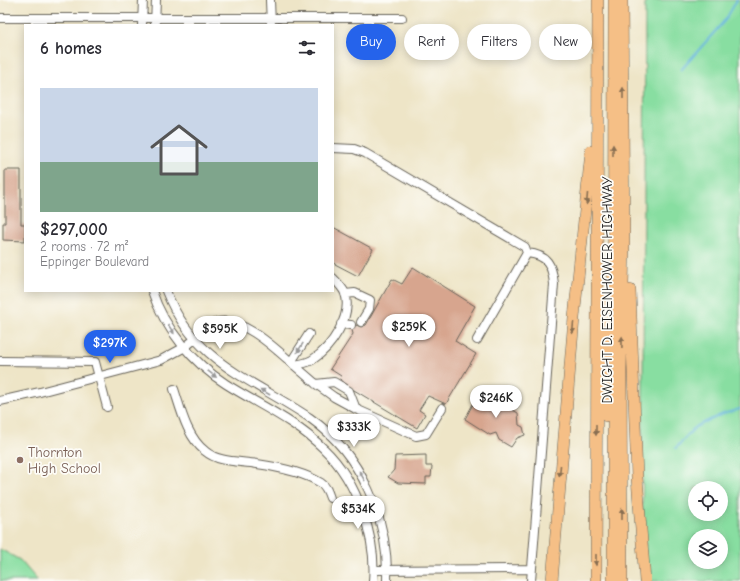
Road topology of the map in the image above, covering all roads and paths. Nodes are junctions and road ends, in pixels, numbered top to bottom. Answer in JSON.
{"nodes":[{"id":1,"x":143,"y":0,"type":"edge"},
{"id":2,"x":156,"y":0,"type":"edge"},
{"id":3,"x":270,"y":0,"type":"edge"},
{"id":4,"x":598,"y":0,"type":"edge"},
{"id":5,"x":614,"y":0,"type":"edge"},
{"id":6,"x":622,"y":0,"type":"edge"},
{"id":7,"x":0,"y":18,"type":"edge"},
{"id":8,"x":402,"y":18,"type":"dead end"},
{"id":9,"x":142,"y":21,"type":"edge"},
{"id":10,"x":155,"y":21,"type":"edge"},
{"id":11,"x":271,"y":22,"type":"edge"},
{"id":12,"x":598,"y":76,"type":"junction"},
{"id":13,"x":334,"y":148,"type":"edge"},
{"id":14,"x":596,"y":237,"type":"junction"},
{"id":15,"x":624,"y":244,"type":"junction"},
{"id":16,"x":527,"y":253,"type":"junction"},
{"id":17,"x":334,"y":279,"type":"edge"},
{"id":18,"x":152,"y":292,"type":"edge"},
{"id":19,"x":166,"y":292,"type":"edge"},
{"id":20,"x":345,"y":294,"type":"junction"},
{"id":21,"x":361,"y":322,"type":"dead end"},
{"id":22,"x":341,"y":324,"type":"junction"},
{"id":23,"x":351,"y":324,"type":"dead end"},
{"id":24,"x":309,"y":334,"type":"dead end"},
{"id":25,"x":195,"y":339,"type":"junction"},
{"id":26,"x":477,"y":340,"type":"dead end"},
{"id":27,"x":185,"y":347,"type":"junction"},
{"id":28,"x":0,"y":361,"type":"edge"},
{"id":29,"x":293,"y":364,"type":"junction"},
{"id":30,"x":99,"y":377,"type":"junction"},
{"id":31,"x":316,"y":384,"type":"junction"},
{"id":32,"x":174,"y":389,"type":"dead end"},
{"id":33,"x":0,"y":401,"type":"edge"},
{"id":34,"x":107,"y":407,"type":"dead end"},
{"id":35,"x":442,"y":408,"type":"dead end"},
{"id":36,"x":356,"y":409,"type":"junction"},
{"id":37,"x":330,"y":498,"type":"dead end"},
{"id":38,"x":374,"y":570,"type":"junction"},
{"id":39,"x":387,"y":570,"type":"junction"},
{"id":40,"x":532,"y":570,"type":"junction"},
{"id":41,"x":373,"y":581,"type":"edge"},
{"id":42,"x":386,"y":581,"type":"edge"},
{"id":43,"x":531,"y":581,"type":"edge"},
{"id":44,"x":552,"y":581,"type":"edge"},
{"id":45,"x":596,"y":581,"type":"edge"},
{"id":46,"x":606,"y":581,"type":"edge"},
{"id":47,"x":613,"y":581,"type":"edge"},
{"id":48,"x":622,"y":581,"type":"edge"},
{"id":49,"x":644,"y":581,"type":"edge"}],
"edges":[{"from":1,"to":9,"type":"street"},
{"from":2,"to":10,"type":"street"},
{"from":3,"to":11,"type":"street"},
{"from":4,"to":12,"type":"highway","name":"DWIGHT D. EISENHOWER HIGHWAY"},
{"from":47,"to":5,"type":"highway","one_way":true},
{"from":15,"to":6,"type":"highway","name":"DWIGHT D. EISENHOWER HIGHWAY","one_way":true},
{"from":7,"to":9,"type":"street"},
{"from":8,"to":11,"type":"street"},
{"from":9,"to":10,"type":"street"},
{"from":10,"to":11,"type":"street"},
{"from":12,"to":14,"type":"highway","name":"DWIGHT D. EISENHOWER HIGHWAY"},
{"from":12,"to":44,"type":"highway","one_way":true},
{"from":13,"to":16,"type":"street"},
{"from":14,"to":45,"type":"highway","name":"DWIGHT D. EISENHOWER HIGHWAY","one_way":true},
{"from":14,"to":46,"type":"highway"},
{"from":48,"to":15,"type":"highway","name":"DWIGHT D. EISENHOWER HIGHWAY","one_way":true},
{"from":15,"to":49,"type":"highway"},
{"from":16,"to":26,"type":"street"},
{"from":16,"to":40,"type":"street"},
{"from":17,"to":20,"type":"street"},
{"from":18,"to":27,"type":"street","one_way":true},
{"from":19,"to":25,"type":"street"},
{"from":20,"to":21,"type":"street"},
{"from":20,"to":22,"type":"street"},
{"from":22,"to":23,"type":"street"},
{"from":22,"to":29,"type":"street"},
{"from":24,"to":29,"type":"street","one_way":true},
{"from":25,"to":27,"type":"street"},
{"from":25,"to":29,"type":"street"},
{"from":39,"to":25,"type":"street","one_way":true},
{"from":27,"to":30,"type":"street"},
{"from":27,"to":38,"type":"street","one_way":true},
{"from":28,"to":30,"type":"street"},
{"from":29,"to":31,"type":"street"},
{"from":30,"to":33,"type":"street"},
{"from":30,"to":34,"type":"street"},
{"from":31,"to":36,"type":"street"},
{"from":31,"to":36,"type":"street"},
{"from":32,"to":37,"type":"street"},
{"from":35,"to":36,"type":"street"},
{"from":38,"to":39,"type":"street"},
{"from":38,"to":41,"type":"street"},
{"from":39,"to":40,"type":"street"},
{"from":39,"to":42,"type":"street"},
{"from":40,"to":43,"type":"street"}]}
